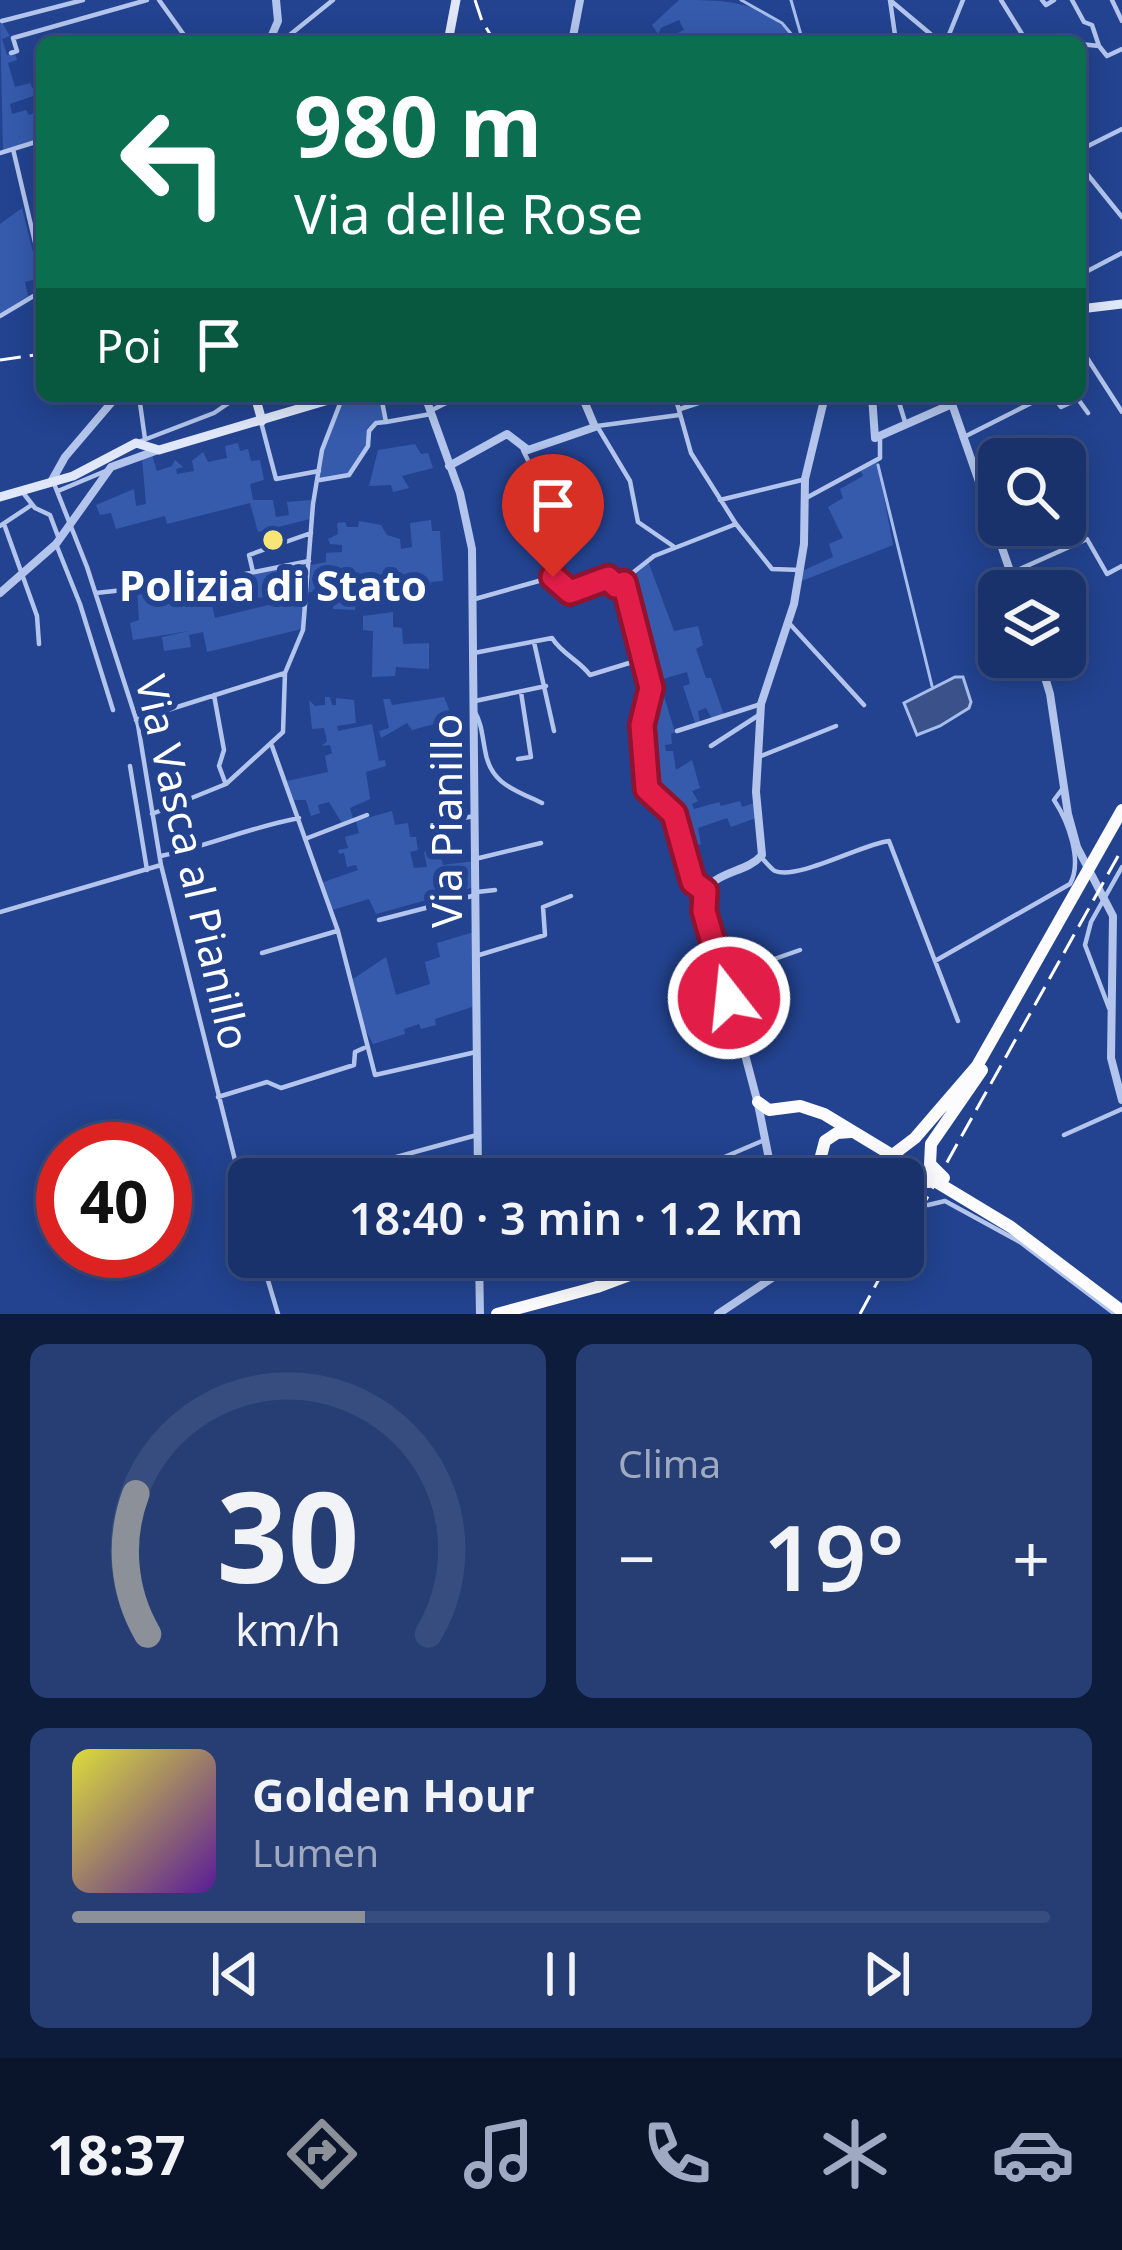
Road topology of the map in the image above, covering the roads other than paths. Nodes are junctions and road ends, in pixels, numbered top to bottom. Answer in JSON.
{"nodes":[{"id":1,"x":82,"y":0,"type":"edge"},
{"id":2,"x":159,"y":0,"type":"edge"},
{"id":3,"x":276,"y":0,"type":"edge"},
{"id":4,"x":333,"y":0,"type":"edge"},
{"id":5,"x":456,"y":0,"type":"edge"},
{"id":6,"x":580,"y":0,"type":"edge"},
{"id":7,"x":890,"y":0,"type":"edge"},
{"id":8,"x":964,"y":0,"type":"edge"},
{"id":9,"x":1001,"y":0,"type":"edge"},
{"id":10,"x":1042,"y":0,"type":"edge"},
{"id":11,"x":1054,"y":0,"type":"edge"},
{"id":12,"x":1072,"y":0,"type":"edge"},
{"id":13,"x":1112,"y":0,"type":"edge"},
{"id":14,"x":143,"y":1,"type":"edge"},
{"id":15,"x":62,"y":6,"type":"junction"},
{"id":16,"x":15,"y":18,"type":"junction"},
{"id":17,"x":2,"y":21,"type":"edge"},
{"id":18,"x":1122,"y":21,"type":"edge"},
{"id":19,"x":66,"y":23,"type":"junction"},
{"id":20,"x":20,"y":36,"type":"junction"},
{"id":21,"x":185,"y":36,"type":"edge"},
{"id":22,"x":275,"y":36,"type":"edge"},
{"id":23,"x":281,"y":36,"type":"edge"},
{"id":24,"x":449,"y":36,"type":"edge"},
{"id":25,"x":573,"y":36,"type":"edge"},
{"id":26,"x":895,"y":36,"type":"edge"},
{"id":27,"x":935,"y":36,"type":"edge"},
{"id":28,"x":946,"y":36,"type":"edge"},
{"id":29,"x":1023,"y":36,"type":"edge"},
{"id":30,"x":1086,"y":44,"type":"edge"},
{"id":31,"x":1099,"y":46,"type":"junction"},
{"id":32,"x":1122,"y":49,"type":"edge"},
{"id":33,"x":11,"y":52,"type":"dead end"},
{"id":34,"x":1122,"y":129,"type":"edge"},
{"id":35,"x":36,"y":142,"type":"edge"},
{"id":36,"x":1086,"y":147,"type":"edge"},
{"id":37,"x":13,"y":149,"type":"junction"},
{"id":38,"x":0,"y":153,"type":"edge"},
{"id":39,"x":1086,"y":172,"type":"edge"},
{"id":40,"x":1122,"y":217,"type":"edge"},
{"id":41,"x":36,"y":247,"type":"edge"},
{"id":42,"x":1122,"y":254,"type":"edge"},
{"id":43,"x":1086,"y":272,"type":"edge"},
{"id":44,"x":1122,"y":293,"type":"edge"},
{"id":45,"x":36,"y":295,"type":"edge"},
{"id":46,"x":1117,"y":304,"type":"edge"},
{"id":47,"x":1086,"y":308,"type":"edge"},
{"id":48,"x":0,"y":316,"type":"edge"},
{"id":49,"x":1086,"y":355,"type":"edge"},
{"id":50,"x":112,"y":402,"type":"edge"},
{"id":51,"x":140,"y":402,"type":"edge"},
{"id":52,"x":230,"y":402,"type":"edge"},
{"id":53,"x":256,"y":402,"type":"edge"},
{"id":54,"x":323,"y":402,"type":"edge"},
{"id":55,"x":340,"y":402,"type":"edge"},
{"id":56,"x":381,"y":402,"type":"edge"},
{"id":57,"x":427,"y":402,"type":"edge"},
{"id":58,"x":449,"y":402,"type":"edge"},
{"id":59,"x":585,"y":402,"type":"edge"},
{"id":60,"x":676,"y":402,"type":"edge"},
{"id":61,"x":705,"y":402,"type":"edge"},
{"id":62,"x":824,"y":402,"type":"edge"},
{"id":63,"x":875,"y":402,"type":"edge"},
{"id":64,"x":899,"y":402,"type":"edge"},
{"id":65,"x":947,"y":402,"type":"edge"},
{"id":66,"x":952,"y":402,"type":"edge"},
{"id":67,"x":1037,"y":402,"type":"edge"},
{"id":68,"x":1080,"y":402,"type":"edge"},
{"id":69,"x":430,"y":412,"type":"junction"},
{"id":70,"x":679,"y":412,"type":"junction"},
{"id":71,"x":1122,"y":412,"type":"edge"},
{"id":72,"x":1088,"y":413,"type":"dead end"},
{"id":73,"x":261,"y":421,"type":"junction"},
{"id":74,"x":386,"y":422,"type":"junction"},
{"id":75,"x":906,"y":425,"type":"junction"},
{"id":76,"x":597,"y":426,"type":"junction"},
{"id":77,"x":877,"y":437,"type":"junction"},
{"id":78,"x":962,"y":438,"type":"junction"},
{"id":79,"x":143,"y":440,"type":"junction"},
{"id":80,"x":159,"y":450,"type":"junction"},
{"id":81,"x":524,"y":450,"type":"junction"},
{"id":82,"x":449,"y":466,"type":"junction"},
{"id":83,"x":108,"y":470,"type":"junction"},
{"id":84,"x":319,"y":471,"type":"junction"},
{"id":85,"x":805,"y":479,"type":"junction"},
{"id":86,"x":317,"y":481,"type":"junction"},
{"id":87,"x":53,"y":485,"type":"junction"},
{"id":88,"x":22,"y":490,"type":"junction"},
{"id":89,"x":0,"y":496,"type":"edge"},
{"id":90,"x":720,"y":500,"type":"junction"},
{"id":91,"x":802,"y":500,"type":"junction"},
{"id":92,"x":32,"y":504,"type":"junction"},
{"id":93,"x":557,"y":520,"type":"dead end"},
{"id":94,"x":736,"y":524,"type":"junction"},
{"id":95,"x":2,"y":525,"type":"edge"},
{"id":96,"x":70,"y":525,"type":"junction"},
{"id":97,"x":311,"y":533,"type":"junction"},
{"id":98,"x":57,"y":541,"type":"junction"},
{"id":99,"x":673,"y":547,"type":"junction"},
{"id":100,"x":309,"y":561,"type":"junction"},
{"id":101,"x":1122,"y":566,"type":"edge"},
{"id":102,"x":800,"y":570,"type":"junction"},
{"id":103,"x":1010,"y":570,"type":"edge"},
{"id":104,"x":1018,"y":570,"type":"edge"},
{"id":105,"x":253,"y":572,"type":"junction"},
{"id":106,"x":24,"y":573,"type":"junction"},
{"id":107,"x":623,"y":580,"type":"junction"},
{"id":108,"x":0,"y":593,"type":"edge"},
{"id":109,"x":95,"y":593,"type":"junction"},
{"id":110,"x":473,"y":600,"type":"junction"},
{"id":111,"x":788,"y":622,"type":"junction"},
{"id":112,"x":534,"y":642,"type":"junction"},
{"id":113,"x":39,"y":644,"type":"dead end"},
{"id":114,"x":474,"y":653,"type":"junction"},
{"id":115,"x":641,"y":659,"type":"junction"},
{"id":116,"x":285,"y":673,"type":"junction"},
{"id":117,"x":1045,"y":678,"type":"edge"},
{"id":118,"x":546,"y":686,"type":"junction"},
{"id":119,"x":521,"y":692,"type":"junction"},
{"id":120,"x":214,"y":695,"type":"junction"},
{"id":121,"x":864,"y":705,"type":"dead end"},
{"id":122,"x":474,"y":706,"type":"junction"},
{"id":123,"x":113,"y":710,"type":"dead end"},
{"id":124,"x":760,"y":710,"type":"junction"},
{"id":125,"x":136,"y":719,"type":"junction"},
{"id":126,"x":836,"y":727,"type":"dead end"},
{"id":127,"x":554,"y":731,"type":"dead end"},
{"id":128,"x":676,"y":731,"type":"dead end"},
{"id":129,"x":272,"y":746,"type":"junction"},
{"id":130,"x":711,"y":746,"type":"dead end"},
{"id":131,"x":756,"y":757,"type":"junction"},
{"id":132,"x":518,"y":760,"type":"dead end"},
{"id":133,"x":130,"y":766,"type":"dead end"},
{"id":134,"x":226,"y":784,"type":"junction"},
{"id":135,"x":1064,"y":788,"type":"junction"},
{"id":136,"x":542,"y":803,"type":"dead end"},
{"id":137,"x":152,"y":814,"type":"junction"},
{"id":138,"x":1122,"y":814,"type":"edge"},
{"id":139,"x":368,"y":815,"type":"dead end"},
{"id":140,"x":475,"y":816,"type":"junction"},
{"id":141,"x":299,"y":818,"type":"junction"},
{"id":142,"x":432,"y":823,"type":"dead end"},
{"id":143,"x":305,"y":839,"type":"junction"},
{"id":144,"x":541,"y":843,"type":"dead end"},
{"id":145,"x":160,"y":856,"type":"junction"},
{"id":146,"x":761,"y":857,"type":"junction"},
{"id":147,"x":475,"y":859,"type":"junction"},
{"id":148,"x":161,"y":866,"type":"junction"},
{"id":149,"x":1122,"y":867,"type":"edge"},
{"id":150,"x":147,"y":870,"type":"junction"},
{"id":151,"x":495,"y":890,"type":"dead end"},
{"id":152,"x":705,"y":891,"type":"junction"},
{"id":153,"x":476,"y":894,"type":"junction"},
{"id":154,"x":571,"y":896,"type":"dead end"},
{"id":155,"x":0,"y":912,"type":"edge"},
{"id":156,"x":379,"y":920,"type":"dead end"},
{"id":157,"x":338,"y":931,"type":"junction"},
{"id":158,"x":800,"y":950,"type":"dead end"},
{"id":159,"x":262,"y":953,"type":"dead end"},
{"id":160,"x":476,"y":956,"type":"junction"},
{"id":161,"x":935,"y":961,"type":"junction"},
{"id":162,"x":723,"y":977,"type":"junction"},
{"id":163,"x":1112,"y":1019,"type":"junction"},
{"id":164,"x":958,"y":1021,"type":"dead end"},
{"id":165,"x":1005,"y":1026,"type":"junction"},
{"id":166,"x":367,"y":1047,"type":"junction"},
{"id":167,"x":476,"y":1052,"type":"junction"},
{"id":168,"x":218,"y":1097,"type":"junction"},
{"id":169,"x":1122,"y":1100,"type":"edge"},
{"id":170,"x":758,"y":1101,"type":"joint"},
{"id":171,"x":1122,"y":1109,"type":"edge"},
{"id":172,"x":768,"y":1116,"type":"junction"},
{"id":173,"x":858,"y":1134,"type":"junction"},
{"id":174,"x":477,"y":1135,"type":"junction"},
{"id":175,"x":1064,"y":1135,"type":"dead end"},
{"id":176,"x":767,"y":1138,"type":"junction"},
{"id":177,"x":819,"y":1154,"type":"junction"},
{"id":178,"x":897,"y":1156,"type":"junction"},
{"id":179,"x":234,"y":1158,"type":"edge"},
{"id":180,"x":393,"y":1158,"type":"edge"},
{"id":181,"x":478,"y":1158,"type":"edge"},
{"id":182,"x":721,"y":1158,"type":"edge"},
{"id":183,"x":770,"y":1158,"type":"edge"},
{"id":184,"x":818,"y":1158,"type":"edge"},
{"id":185,"x":819,"y":1158,"type":"edge"},
{"id":186,"x":894,"y":1158,"type":"edge"},
{"id":187,"x":924,"y":1180,"type":"edge"},
{"id":188,"x":940,"y":1182,"type":"junction"},
{"id":189,"x":928,"y":1205,"type":"dead end"},
{"id":190,"x":1000,"y":1215,"type":"junction"},
{"id":191,"x":1028,"y":1240,"type":"junction"},
{"id":192,"x":267,"y":1278,"type":"edge"},
{"id":193,"x":479,"y":1278,"type":"edge"},
{"id":194,"x":621,"y":1278,"type":"edge"},
{"id":195,"x":633,"y":1278,"type":"edge"},
{"id":196,"x":767,"y":1278,"type":"edge"},
{"id":197,"x":1120,"y":1308,"type":"edge"},
{"id":198,"x":278,"y":1314,"type":"edge"},
{"id":199,"x":479,"y":1314,"type":"edge"},
{"id":200,"x":496,"y":1314,"type":"edge"},
{"id":201,"x":515,"y":1314,"type":"edge"},
{"id":202,"x":718,"y":1314,"type":"edge"}],
"edges":[{"from":1,"to":15,"type":"street"},
{"from":2,"to":21,"type":"street"},
{"from":3,"to":22,"type":"street"},
{"from":4,"to":23,"type":"street"},
{"from":5,"to":24,"type":"main road"},
{"from":6,"to":25,"type":"street"},
{"from":7,"to":26,"type":"street"},
{"from":7,"to":27,"type":"street"},
{"from":8,"to":28,"type":"street"},
{"from":9,"to":29,"type":"street"},
{"from":10,"to":11,"type":"street"},
{"from":12,"to":31,"type":"street"},
{"from":13,"to":18,"type":"street"},
{"from":14,"to":19,"type":"street"},
{"from":15,"to":16,"type":"street"},
{"from":15,"to":19,"type":"street"},
{"from":16,"to":17,"type":"street"},
{"from":16,"to":20,"type":"street"},
{"from":19,"to":20,"type":"street"},
{"from":20,"to":33,"type":"street"},
{"from":30,"to":31,"type":"street"},
{"from":31,"to":32,"type":"street"},
{"from":34,"to":36,"type":"street"},
{"from":35,"to":37,"type":"street"},
{"from":37,"to":38,"type":"street"},
{"from":37,"to":41,"type":"street"},
{"from":39,"to":40,"type":"street"},
{"from":42,"to":43,"type":"street"},
{"from":44,"to":46,"type":"street"},
{"from":45,"to":48,"type":"street"},
{"from":46,"to":47,"type":"main road"},
{"from":49,"to":71,"type":"street"},
{"from":50,"to":87,"type":"street"},
{"from":51,"to":79,"type":"street"},
{"from":52,"to":79,"type":"street"},
{"from":53,"to":73,"type":"main road"},
{"from":54,"to":73,"type":"main road"},
{"from":55,"to":84,"type":"street"},
{"from":56,"to":74,"type":"street"},
{"from":57,"to":69,"type":"street","name":"Via Pianillo"},
{"from":58,"to":69,"type":"street"},
{"from":59,"to":76,"type":"street"},
{"from":60,"to":70,"type":"street"},
{"from":61,"to":70,"type":"street"},
{"from":62,"to":85,"type":"street"},
{"from":63,"to":77,"type":"street"},
{"from":64,"to":75,"type":"street"},
{"from":65,"to":75,"type":"street"},
{"from":66,"to":78,"type":"street"},
{"from":67,"to":78,"type":"street"},
{"from":68,"to":72,"type":"street"},
{"from":69,"to":74,"type":"street"},
{"from":69,"to":82,"type":"street","name":"Via Pianillo"},
{"from":70,"to":76,"type":"street"},
{"from":70,"to":90,"type":"street"},
{"from":73,"to":80,"type":"main road"},
{"from":73,"to":84,"type":"street"},
{"from":74,"to":86,"type":"street"},
{"from":75,"to":77,"type":"street"},
{"from":76,"to":81,"type":"street"},
{"from":76,"to":99,"type":"street"},
{"from":77,"to":91,"type":"street"},
{"from":78,"to":103,"type":"street"},
{"from":79,"to":80,"type":"main road"},
{"from":79,"to":87,"type":"main road"},
{"from":80,"to":83,"type":"street"},
{"from":81,"to":82,"type":"street"},
{"from":81,"to":93,"type":"street"},
{"from":82,"to":110,"type":"street","name":"Via Pianillo"},
{"from":83,"to":87,"type":"street"},
{"from":83,"to":96,"type":"street"},
{"from":84,"to":86,"type":"street"},
{"from":85,"to":90,"type":"street"},
{"from":85,"to":91,"type":"street"},
{"from":86,"to":97,"type":"street"},
{"from":87,"to":88,"type":"main road"},
{"from":87,"to":96,"type":"street","name":"Via Vasca al Pianillo"},
{"from":88,"to":89,"type":"main road"},
{"from":88,"to":92,"type":"street"},
{"from":90,"to":94,"type":"street"},
{"from":91,"to":102,"type":"street"},
{"from":92,"to":95,"type":"street"},
{"from":92,"to":98,"type":"street"},
{"from":94,"to":99,"type":"street"},
{"from":94,"to":102,"type":"street"},
{"from":95,"to":106,"type":"street"},
{"from":96,"to":98,"type":"street"},
{"from":96,"to":109,"type":"street","name":"Via Vasca al Pianillo"},
{"from":97,"to":100,"type":"street"},
{"from":97,"to":105,"type":"street"},
{"from":98,"to":106,"type":"street"},
{"from":98,"to":123,"type":"street"},
{"from":99,"to":107,"type":"street"},
{"from":100,"to":105,"type":"street"},
{"from":100,"to":116,"type":"street"},
{"from":101,"to":104,"type":"street"},
{"from":102,"to":111,"type":"street"},
{"from":105,"to":109,"type":"street"},
{"from":106,"to":108,"type":"street"},
{"from":106,"to":113,"type":"street"},
{"from":107,"to":110,"type":"street"},
{"from":107,"to":115,"type":"street"},
{"from":109,"to":125,"type":"street","name":"Via Vasca al Pianillo"},
{"from":110,"to":114,"type":"street","name":"Via Pianillo"},
{"from":111,"to":121,"type":"street"},
{"from":111,"to":124,"type":"street"},
{"from":112,"to":114,"type":"street"},
{"from":112,"to":115,"type":"street"},
{"from":112,"to":118,"type":"street"},
{"from":114,"to":122,"type":"street","name":"Via Pianillo"},
{"from":115,"to":152,"type":"street"},
{"from":116,"to":120,"type":"street"},
{"from":116,"to":129,"type":"street"},
{"from":117,"to":135,"type":"street"},
{"from":118,"to":119,"type":"street"},
{"from":118,"to":127,"type":"street"},
{"from":119,"to":122,"type":"street"},
{"from":119,"to":132,"type":"street"},
{"from":120,"to":125,"type":"street"},
{"from":120,"to":134,"type":"street"},
{"from":122,"to":136,"type":"street"},
{"from":122,"to":140,"type":"street","name":"Via Pianillo"},
{"from":124,"to":128,"type":"street"},
{"from":124,"to":130,"type":"street"},
{"from":124,"to":131,"type":"street"},
{"from":125,"to":137,"type":"street","name":"Via Vasca al Pianillo"},
{"from":126,"to":131,"type":"street"},
{"from":129,"to":134,"type":"street"},
{"from":129,"to":141,"type":"street"},
{"from":131,"to":146,"type":"street"},
{"from":133,"to":150,"type":"street"},
{"from":134,"to":137,"type":"street"},
{"from":135,"to":161,"type":"street"},
{"from":135,"to":163,"type":"street"},
{"from":137,"to":145,"type":"street","name":"Via Vasca al Pianillo"},
{"from":138,"to":165,"type":"highway"},
{"from":138,"to":178,"type":"highway"},
{"from":139,"to":143,"type":"street"},
{"from":140,"to":142,"type":"street"},
{"from":140,"to":147,"type":"street","name":"Via Pianillo"},
{"from":141,"to":143,"type":"street"},
{"from":141,"to":145,"type":"street"},
{"from":143,"to":157,"type":"street"},
{"from":144,"to":147,"type":"street"},
{"from":145,"to":148,"type":"street","name":"Via Vasca al Pianillo"},
{"from":146,"to":152,"type":"street"},
{"from":146,"to":161,"type":"street"},
{"from":147,"to":153,"type":"street","name":"Via Pianillo"},
{"from":148,"to":150,"type":"street"},
{"from":148,"to":168,"type":"street","name":"Via Vasca al Pianillo"},
{"from":149,"to":163,"type":"street"},
{"from":150,"to":155,"type":"street"},
{"from":151,"to":153,"type":"street"},
{"from":152,"to":162,"type":"street"},
{"from":153,"to":156,"type":"street"},
{"from":153,"to":160,"type":"street","name":"Via Pianillo"},
{"from":154,"to":160,"type":"street"},
{"from":157,"to":159,"type":"street"},
{"from":157,"to":166,"type":"street"},
{"from":158,"to":162,"type":"street"},
{"from":160,"to":167,"type":"street","name":"Via Pianillo"},
{"from":161,"to":164,"type":"street"},
{"from":162,"to":170,"type":"street"},
{"from":163,"to":169,"type":"street"},
{"from":165,"to":178,"type":"highway"},
{"from":165,"to":190,"type":"highway"},
{"from":166,"to":167,"type":"street"},
{"from":166,"to":168,"type":"street"},
{"from":167,"to":174,"type":"street","name":"Via Pianillo"},
{"from":168,"to":179,"type":"street","name":"Via Vasca al Pianillo"},
{"from":170,"to":172,"type":"highway"},
{"from":171,"to":175,"type":"street"},
{"from":172,"to":173,"type":"highway"},
{"from":172,"to":176,"type":"street"},
{"from":173,"to":177,"type":"highway"},
{"from":173,"to":188,"type":"highway"},
{"from":174,"to":180,"type":"street"},
{"from":174,"to":181,"type":"street","name":"Via Pianillo"},
{"from":176,"to":182,"type":"street"},
{"from":176,"to":183,"type":"street"},
{"from":177,"to":184,"type":"highway"},
{"from":177,"to":185,"type":"highway"},
{"from":178,"to":186,"type":"highway"},
{"from":187,"to":191,"type":"highway"},
{"from":188,"to":190,"type":"highway"},
{"from":188,"to":191,"type":"highway"},
{"from":189,"to":197,"type":"street"},
{"from":190,"to":197,"type":"highway"},
{"from":191,"to":197,"type":"highway"},
{"from":192,"to":198,"type":"street"},
{"from":193,"to":199,"type":"street"},
{"from":194,"to":200,"type":"highway"},
{"from":195,"to":201,"type":"highway"},
{"from":196,"to":202,"type":"street"}]}
